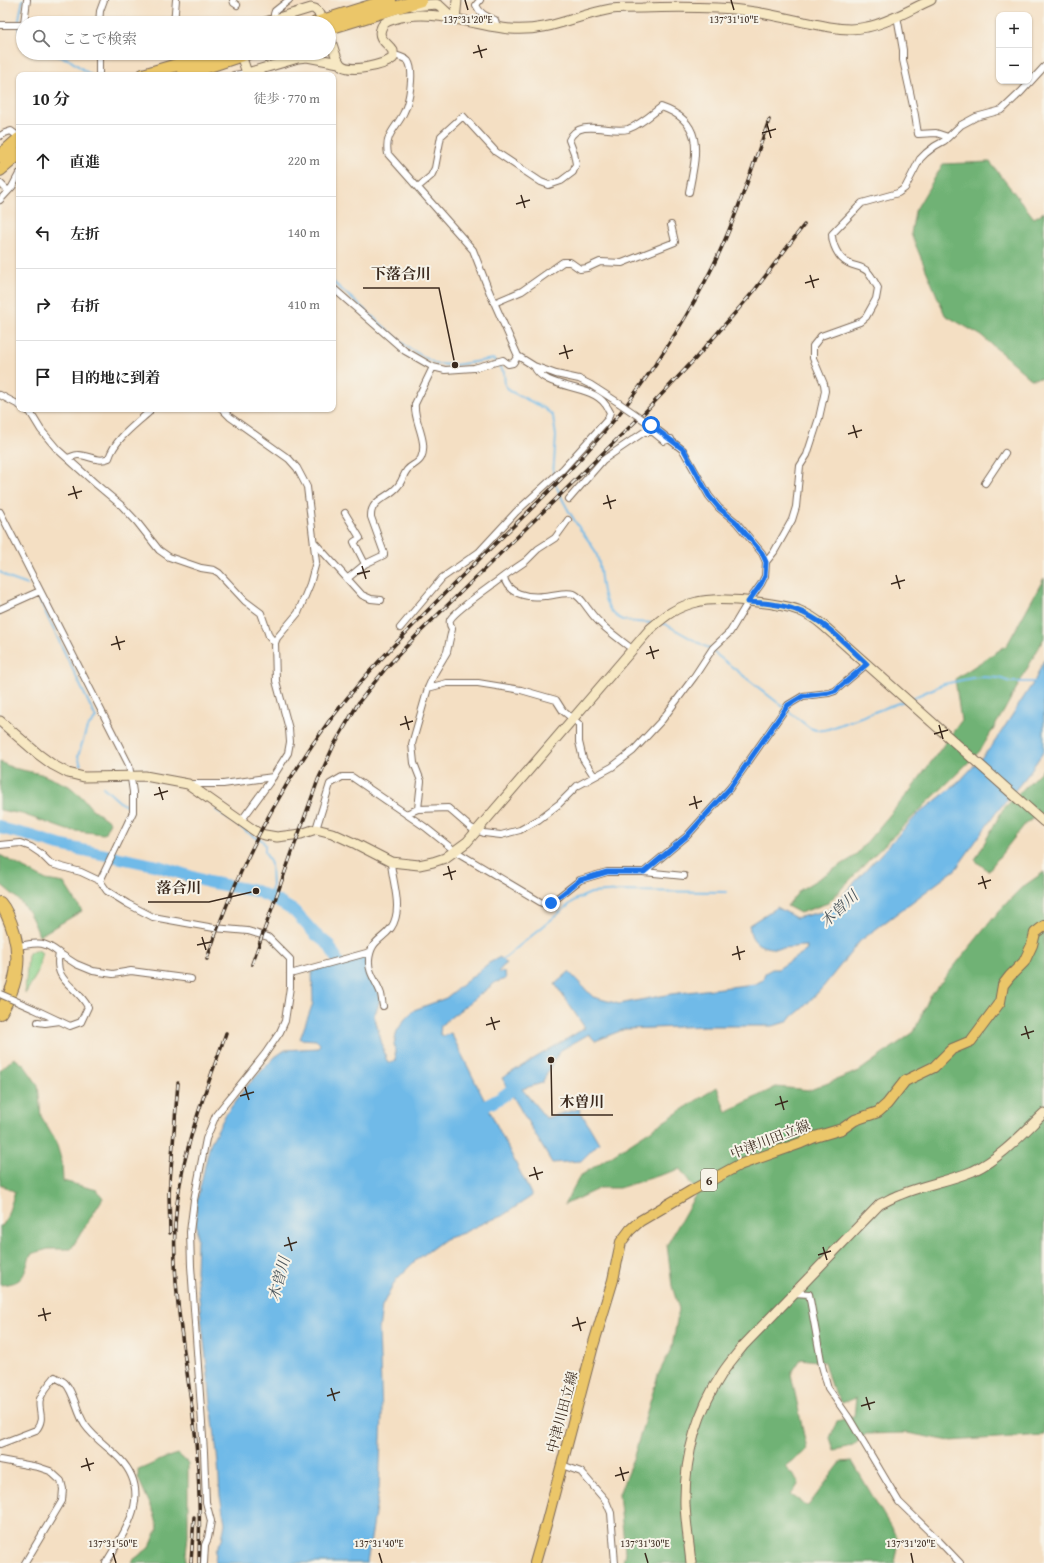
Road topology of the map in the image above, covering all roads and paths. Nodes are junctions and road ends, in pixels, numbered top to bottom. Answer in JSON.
{"nodes":[{"id":1,"x":27,"y":0,"type":"edge"},
{"id":2,"x":104,"y":0,"type":"edge"},
{"id":3,"x":176,"y":0,"type":"edge"},
{"id":4,"x":289,"y":0,"type":"edge"},
{"id":5,"x":390,"y":0,"type":"edge"},
{"id":6,"x":421,"y":0,"type":"edge"},
{"id":7,"x":457,"y":0,"type":"edge"},
{"id":8,"x":480,"y":0,"type":"edge"},
{"id":9,"x":931,"y":0,"type":"edge"},
{"id":10,"x":408,"y":4,"type":"junction"},
{"id":11,"x":24,"y":16,"type":"edge"},
{"id":12,"x":100,"y":16,"type":"edge"},
{"id":13,"x":175,"y":16,"type":"edge"},
{"id":14,"x":274,"y":16,"type":"edge"},
{"id":15,"x":284,"y":16,"type":"edge"},
{"id":16,"x":317,"y":16,"type":"edge"},
{"id":17,"x":326,"y":16,"type":"edge"},
{"id":18,"x":897,"y":16,"type":"junction"},
{"id":19,"x":455,"y":20,"type":"junction"},
{"id":20,"x":16,"y":24,"type":"edge"},
{"id":21,"x":0,"y":25,"type":"edge"},
{"id":22,"x":497,"y":27,"type":"junction"},
{"id":23,"x":336,"y":31,"type":"edge"},
{"id":24,"x":336,"y":53,"type":"edge"},
{"id":25,"x":394,"y":54,"type":"junction"},
{"id":26,"x":99,"y":60,"type":"edge"},
{"id":27,"x":194,"y":60,"type":"edge"},
{"id":28,"x":227,"y":60,"type":"edge"},
{"id":29,"x":246,"y":60,"type":"edge"},
{"id":30,"x":291,"y":60,"type":"edge"},
{"id":31,"x":324,"y":60,"type":"edge"},
{"id":32,"x":339,"y":63,"type":"junction"},
{"id":33,"x":1044,"y":67,"type":"edge"},
{"id":34,"x":99,"y":72,"type":"edge"},
{"id":35,"x":154,"y":72,"type":"edge"},
{"id":36,"x":191,"y":72,"type":"edge"},
{"id":37,"x":247,"y":72,"type":"edge"},
{"id":38,"x":250,"y":72,"type":"edge"},
{"id":39,"x":16,"y":135,"type":"edge"},
{"id":40,"x":0,"y":136,"type":"edge"},
{"id":41,"x":948,"y":137,"type":"junction"},
{"id":42,"x":16,"y":141,"type":"edge"},
{"id":43,"x":0,"y":156,"type":"edge"},
{"id":44,"x":16,"y":157,"type":"edge"},
{"id":45,"x":0,"y":170,"type":"edge"},
{"id":46,"x":16,"y":178,"type":"edge"},
{"id":47,"x":0,"y":183,"type":"edge"},
{"id":48,"x":418,"y":187,"type":"junction"},
{"id":49,"x":7,"y":190,"type":"junction"},
{"id":50,"x":689,"y":192,"type":"dead end"},
{"id":51,"x":0,"y":200,"type":"edge"},
{"id":52,"x":671,"y":225,"type":"dead end"},
{"id":53,"x":336,"y":291,"type":"edge"},
{"id":54,"x":494,"y":303,"type":"junction"},
{"id":55,"x":518,"y":356,"type":"junction"},
{"id":56,"x":534,"y":366,"type":"junction"},
{"id":57,"x":433,"y":367,"type":"junction"},
{"id":58,"x":0,"y":395,"type":"edge"},
{"id":59,"x":16,"y":403,"type":"edge"},
{"id":60,"x":30,"y":412,"type":"edge"},
{"id":61,"x":149,"y":412,"type":"dead end"},
{"id":62,"x":225,"y":412,"type":"edge"},
{"id":63,"x":671,"y":439,"type":"junction"},
{"id":64,"x":1005,"y":453,"type":"dead end"},
{"id":65,"x":68,"y":458,"type":"junction"},
{"id":66,"x":986,"y":483,"type":"dead end"},
{"id":67,"x":570,"y":499,"type":"dead end"},
{"id":68,"x":0,"y":512,"type":"edge"},
{"id":69,"x":345,"y":513,"type":"dead end"},
{"id":70,"x":568,"y":520,"type":"dead end"},
{"id":71,"x":314,"y":542,"type":"junction"},
{"id":72,"x":766,"y":562,"type":"junction"},
{"id":73,"x":365,"y":564,"type":"junction"},
{"id":74,"x":504,"y":576,"type":"junction"},
{"id":75,"x":347,"y":579,"type":"junction"},
{"id":76,"x":40,"y":592,"type":"junction"},
{"id":77,"x":381,"y":600,"type":"dead end"},
{"id":78,"x":748,"y":602,"type":"junction"},
{"id":79,"x":0,"y":609,"type":"edge"},
{"id":80,"x":400,"y":628,"type":"dead end"},
{"id":81,"x":275,"y":643,"type":"junction"},
{"id":82,"x":632,"y":649,"type":"junction"},
{"id":83,"x":867,"y":664,"type":"junction"},
{"id":84,"x":428,"y":688,"type":"junction"},
{"id":85,"x":573,"y":719,"type":"junction"},
{"id":86,"x":0,"y":721,"type":"edge"},
{"id":87,"x":131,"y":776,"type":"junction"},
{"id":88,"x":594,"y":776,"type":"junction"},
{"id":89,"x":273,"y":777,"type":"junction"},
{"id":90,"x":188,"y":784,"type":"junction"},
{"id":91,"x":418,"y":809,"type":"junction"},
{"id":92,"x":406,"y":814,"type":"junction"},
{"id":93,"x":1040,"y":819,"type":"edge"},
{"id":94,"x":241,"y":821,"type":"junction"},
{"id":95,"x":316,"y":829,"type":"junction"},
{"id":96,"x":477,"y":830,"type":"junction"},
{"id":97,"x":0,"y":845,"type":"edge"},
{"id":98,"x":455,"y":852,"type":"junction"},
{"id":99,"x":391,"y":862,"type":"junction"},
{"id":100,"x":644,"y":872,"type":"junction"},
{"id":101,"x":684,"y":876,"type":"dead end"},
{"id":102,"x":100,"y":881,"type":"junction"},
{"id":103,"x":0,"y":903,"type":"edge"},
{"id":104,"x":1044,"y":926,"type":"edge"},
{"id":105,"x":18,"y":946,"type":"junction"},
{"id":106,"x":370,"y":952,"type":"junction"},
{"id":107,"x":59,"y":953,"type":"junction"},
{"id":108,"x":290,"y":974,"type":"junction"},
{"id":109,"x":191,"y":979,"type":"dead end"},
{"id":110,"x":0,"y":994,"type":"edge"},
{"id":111,"x":383,"y":1006,"type":"dead end"},
{"id":112,"x":0,"y":1013,"type":"edge"},
{"id":113,"x":60,"y":1021,"type":"junction"},
{"id":114,"x":38,"y":1022,"type":"dead end"},
{"id":115,"x":1044,"y":1113,"type":"edge"},
{"id":116,"x":794,"y":1293,"type":"junction"},
{"id":117,"x":0,"y":1444,"type":"edge"},
{"id":118,"x":0,"y":1460,"type":"edge"},
{"id":119,"x":562,"y":1465,"type":"junction"},
{"id":120,"x":25,"y":1563,"type":"edge"},
{"id":121,"x":106,"y":1563,"type":"edge"},
{"id":122,"x":204,"y":1563,"type":"edge"},
{"id":123,"x":535,"y":1563,"type":"edge"},
{"id":124,"x":615,"y":1563,"type":"edge"},
{"id":125,"x":691,"y":1563,"type":"edge"},
{"id":126,"x":960,"y":1563,"type":"edge"}],
"edges":[{"from":1,"to":11,"type":"street"},
{"from":2,"to":12,"type":"street"},
{"from":3,"to":13,"type":"street"},
{"from":4,"to":14,"type":"street"},
{"from":5,"to":17,"type":"highway"},
{"from":6,"to":10,"type":"highway"},
{"from":7,"to":19,"type":"street"},
{"from":8,"to":22,"type":"street"},
{"from":9,"to":18,"type":"street"},
{"from":10,"to":19,"type":"street"},
{"from":10,"to":23,"type":"highway"},
{"from":15,"to":16,"type":"street"},
{"from":18,"to":22,"type":"street"},
{"from":18,"to":41,"type":"street"},
{"from":19,"to":22,"type":"street"},
{"from":19,"to":25,"type":"street"},
{"from":20,"to":21,"type":"street"},
{"from":24,"to":32,"type":"street"},
{"from":25,"to":32,"type":"street"},
{"from":25,"to":48,"type":"street"},
{"from":26,"to":34,"type":"street"},
{"from":27,"to":35,"type":"highway"},
{"from":28,"to":36,"type":"highway"},
{"from":29,"to":37,"type":"street"},
{"from":30,"to":38,"type":"street"},
{"from":31,"to":32,"type":"street"},
{"from":33,"to":41,"type":"street"},
{"from":39,"to":40,"type":"street"},
{"from":41,"to":72,"type":"street"},
{"from":42,"to":43,"type":"highway"},
{"from":44,"to":45,"type":"highway"},
{"from":46,"to":49,"type":"street"},
{"from":47,"to":49,"type":"street"},
{"from":48,"to":50,"type":"street"},
{"from":48,"to":54,"type":"street"},
{"from":49,"to":51,"type":"street"},
{"from":52,"to":54,"type":"street"},
{"from":53,"to":57,"type":"street"},
{"from":54,"to":55,"type":"street"},
{"from":55,"to":56,"type":"street"},
{"from":55,"to":57,"type":"street"},
{"from":56,"to":63,"type":"street","bridge":true},
{"from":56,"to":80,"type":"street"},
{"from":57,"to":73,"type":"street"},
{"from":58,"to":59,"type":"street"},
{"from":60,"to":65,"type":"street"},
{"from":61,"to":65,"type":"street"},
{"from":62,"to":71,"type":"street"},
{"from":63,"to":67,"type":"street"},
{"from":63,"to":72,"type":"street"},
{"from":64,"to":66,"type":"street"},
{"from":65,"to":81,"type":"street"},
{"from":68,"to":76,"type":"street"},
{"from":69,"to":73,"type":"street"},
{"from":70,"to":74,"type":"street"},
{"from":71,"to":75,"type":"street"},
{"from":71,"to":81,"type":"street"},
{"from":72,"to":78,"type":"street"},
{"from":73,"to":75,"type":"street"},
{"from":74,"to":82,"type":"street"},
{"from":74,"to":84,"type":"street"},
{"from":75,"to":77,"type":"street"},
{"from":76,"to":79,"type":"street"},
{"from":76,"to":87,"type":"street"},
{"from":78,"to":82,"type":"street"},
{"from":78,"to":83,"type":"street"},
{"from":78,"to":88,"type":"street"},
{"from":81,"to":89,"type":"street"},
{"from":82,"to":85,"type":"street"},
{"from":83,"to":93,"type":"street"},
{"from":83,"to":100,"type":"street"},
{"from":84,"to":85,"type":"street"},
{"from":84,"to":91,"type":"street"},
{"from":85,"to":88,"type":"street"},
{"from":85,"to":96,"type":"street"},
{"from":86,"to":87,"type":"street"},
{"from":87,"to":90,"type":"street"},
{"from":87,"to":102,"type":"street"},
{"from":88,"to":96,"type":"street"},
{"from":89,"to":90,"type":"street"},
{"from":89,"to":94,"type":"street"},
{"from":90,"to":94,"type":"street"},
{"from":91,"to":92,"type":"street"},
{"from":91,"to":96,"type":"street"},
{"from":92,"to":95,"type":"street"},
{"from":92,"to":98,"type":"street"},
{"from":94,"to":95,"type":"street"},
{"from":95,"to":99,"type":"street"},
{"from":96,"to":98,"type":"street"},
{"from":97,"to":102,"type":"street"},
{"from":98,"to":99,"type":"street"},
{"from":98,"to":100,"type":"street"},
{"from":99,"to":106,"type":"street"},
{"from":100,"to":101,"type":"street"},
{"from":102,"to":108,"type":"street"},
{"from":103,"to":105,"type":"highway"},
{"from":104,"to":119,"type":"main road","name":"中津川田立線","number":"6"},
{"from":105,"to":107,"type":"street"},
{"from":105,"to":112,"type":"highway"},
{"from":106,"to":108,"type":"street"},
{"from":106,"to":111,"type":"street"},
{"from":107,"to":109,"type":"street"},
{"from":107,"to":113,"type":"street"},
{"from":108,"to":122,"type":"street"},
{"from":110,"to":113,"type":"street","bridge":true},
{"from":113,"to":114,"type":"street"},
{"from":115,"to":116,"type":"street"},
{"from":116,"to":125,"type":"street"},
{"from":116,"to":126,"type":"street"},
{"from":117,"to":121,"type":"street"},
{"from":118,"to":120,"type":"street"},
{"from":119,"to":123,"type":"main road","name":"中津川田立線","number":"6"},
{"from":119,"to":124,"type":"street"}]}
